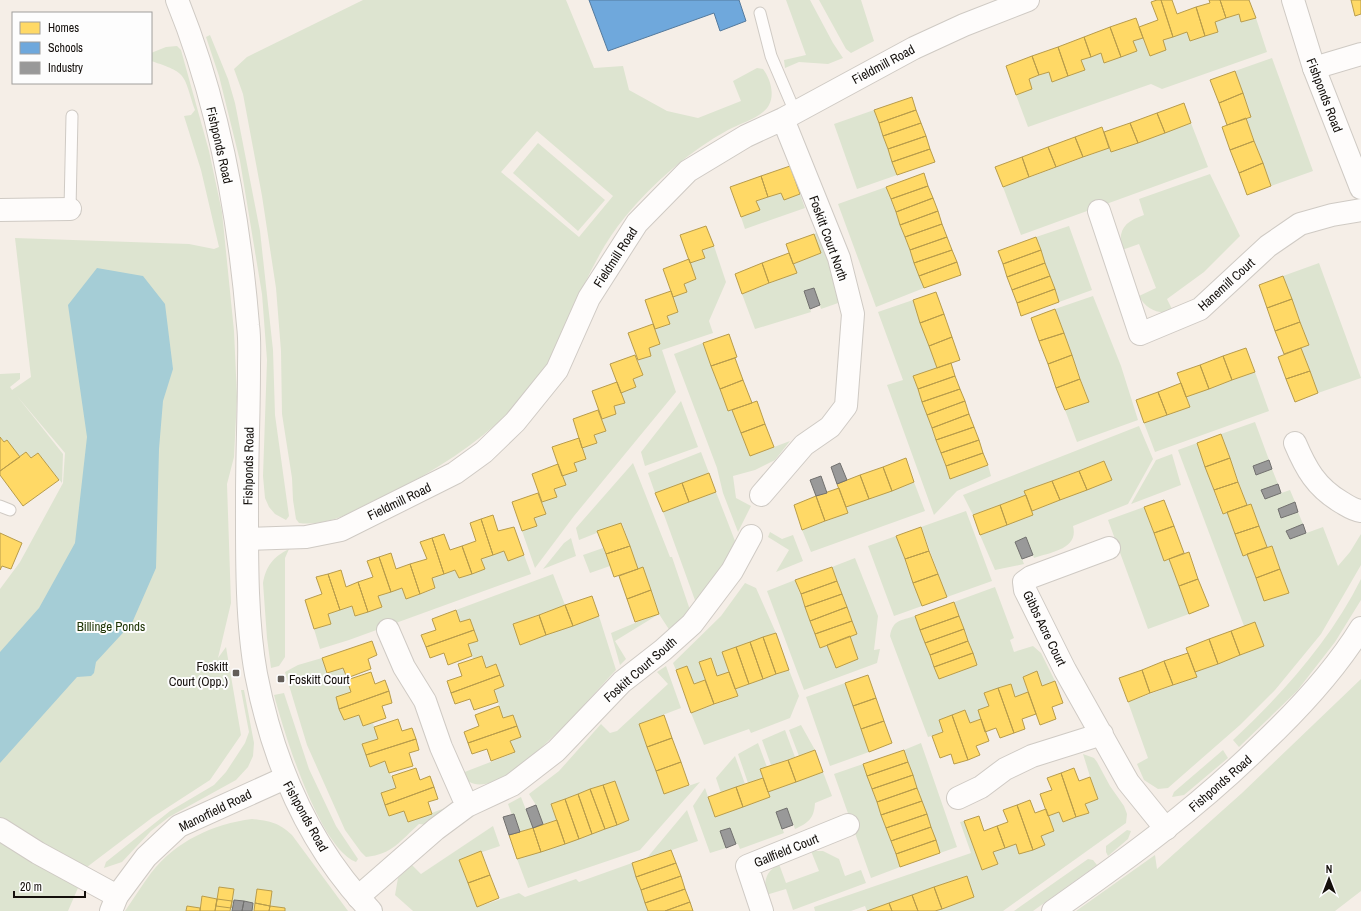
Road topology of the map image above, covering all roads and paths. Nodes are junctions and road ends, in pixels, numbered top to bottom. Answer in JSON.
{"nodes":[{"id":1,"x":177,"y":0,"type":"edge"},
{"id":2,"x":1028,"y":0,"type":"edge"},
{"id":3,"x":1292,"y":0,"type":"edge"},
{"id":4,"x":760,"y":13,"type":"dead end"},
{"id":5,"x":1361,"y":54,"type":"edge"},
{"id":6,"x":1314,"y":68,"type":"junction"},
{"id":7,"x":789,"y":115,"type":"junction"},
{"id":8,"x":72,"y":116,"type":"dead end"},
{"id":9,"x":1361,"y":188,"type":"edge"},
{"id":10,"x":0,"y":210,"type":"edge"},
{"id":11,"x":70,"y":210,"type":"joint"},
{"id":12,"x":1361,"y":210,"type":"edge"},
{"id":13,"x":1099,"y":211,"type":"dead end"},
{"id":14,"x":1295,"y":443,"type":"dead end"},
{"id":15,"x":761,"y":494,"type":"dead end"},
{"id":16,"x":1361,"y":511,"type":"edge"},
{"id":17,"x":751,"y":536,"type":"dead end"},
{"id":18,"x":248,"y":539,"type":"junction"},
{"id":19,"x":1109,"y":548,"type":"dead end"},
{"id":20,"x":1361,"y":628,"type":"edge"},
{"id":21,"x":388,"y":630,"type":"dead end"},
{"id":22,"x":1102,"y":734,"type":"junction"},
{"id":23,"x":285,"y":778,"type":"junction"},
{"id":24,"x":958,"y":798,"type":"dead end"},
{"id":25,"x":467,"y":806,"type":"junction"},
{"id":26,"x":848,"y":825,"type":"dead end"},
{"id":27,"x":0,"y":829,"type":"edge"},
{"id":28,"x":1166,"y":829,"type":"junction"},
{"id":29,"x":114,"y":904,"type":"edge"},
{"id":30,"x":364,"y":904,"type":"edge"},
{"id":31,"x":762,"y":911,"type":"edge"},
{"id":32,"x":1053,"y":911,"type":"edge"}],
"edges":[{"from":1,"to":18,"type":"street","name":"Fishponds Road"},
{"from":2,"to":7,"type":"street","name":"Fieldmill Road"},
{"from":3,"to":6,"type":"street","name":"Fishponds Road"},
{"from":4,"to":7,"type":"lane"},
{"from":5,"to":6,"type":"street"},
{"from":6,"to":9,"type":"street","name":"Fishponds Road"},
{"from":7,"to":15,"type":"street","name":"Foskitt Court North"},
{"from":7,"to":18,"type":"street","name":"Fieldmill Road"},
{"from":8,"to":11,"type":"lane"},
{"from":10,"to":11,"type":"street"},
{"from":12,"to":13,"type":"street","name":"Hanemill Court"},
{"from":14,"to":16,"type":"street"},
{"from":17,"to":25,"type":"street","name":"Foskitt Court South"},
{"from":18,"to":23,"type":"street","name":"Fishponds Road"},
{"from":19,"to":22,"type":"street","name":"Gibbs Acre Court"},
{"from":20,"to":28,"type":"street","name":"Fishponds Road"},
{"from":21,"to":25,"type":"street"},
{"from":22,"to":24,"type":"street"},
{"from":22,"to":28,"type":"street","name":"Gibbs Acre Court"},
{"from":23,"to":29,"type":"street","name":"Manorfield Road"},
{"from":23,"to":30,"type":"street","name":"Fishponds Road"},
{"from":25,"to":30,"type":"street","name":"Foskitt Court South"},
{"from":26,"to":31,"type":"street","name":"Gallfield Court"},
{"from":27,"to":29,"type":"street"},
{"from":28,"to":32,"type":"street","name":"Fishponds Road"}]}
